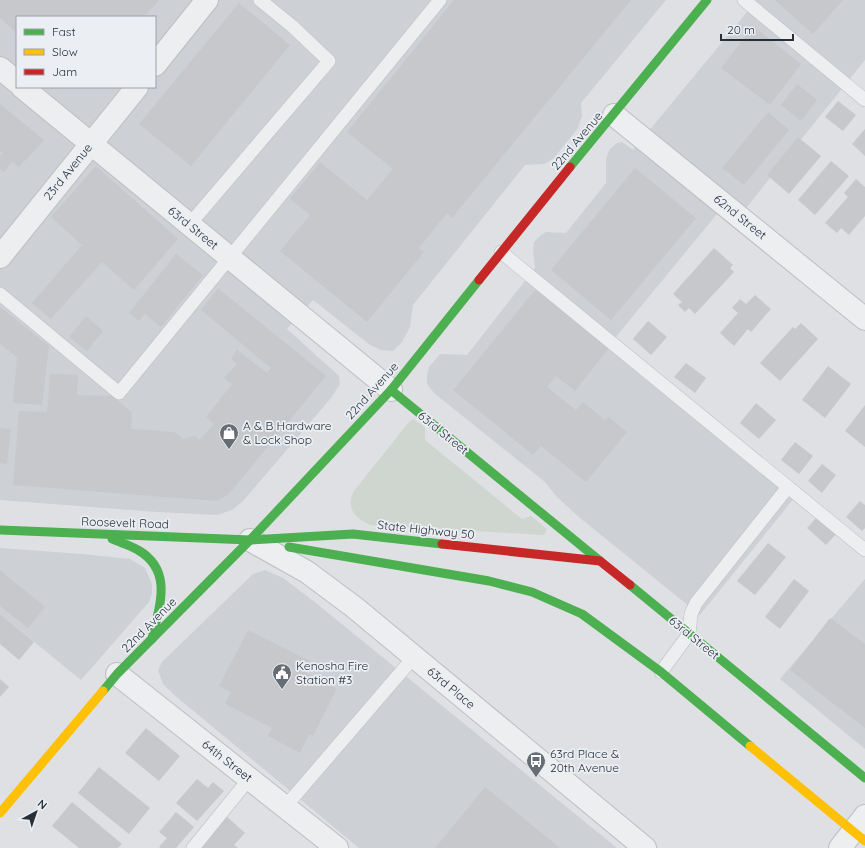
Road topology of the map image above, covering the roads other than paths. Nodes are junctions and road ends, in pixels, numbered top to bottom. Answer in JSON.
{"nodes":[{"id":1,"x":207,"y":0,"type":"edge"},
{"id":2,"x":260,"y":0,"type":"edge"},
{"id":3,"x":440,"y":0,"type":"edge"},
{"id":4,"x":707,"y":0,"type":"edge"},
{"id":5,"x":744,"y":0,"type":"edge"},
{"id":6,"x":156,"y":64,"type":"edge"},
{"id":7,"x":0,"y":68,"type":"edge"},
{"id":8,"x":16,"y":81,"type":"edge"},
{"id":9,"x":23,"y":88,"type":"edge"},
{"id":10,"x":136,"y":88,"type":"edge"},
{"id":11,"x":865,"y":100,"type":"edge"},
{"id":12,"x":614,"y":115,"type":"junction"},
{"id":13,"x":91,"y":144,"type":"junction"},
{"id":14,"x":189,"y":224,"type":"junction"},
{"id":15,"x":501,"y":252,"type":"junction"},
{"id":16,"x":0,"y":257,"type":"edge"},
{"id":17,"x":229,"y":257,"type":"junction"},
{"id":18,"x":0,"y":294,"type":"edge"},
{"id":19,"x":865,"y":319,"type":"edge"},
{"id":20,"x":391,"y":390,"type":"junction"},
{"id":21,"x":788,"y":487,"type":"junction"},
{"id":22,"x":2,"y":532,"type":"edge"},
{"id":23,"x":98,"y":534,"type":"junction"},
{"id":24,"x":250,"y":540,"type":"junction"},
{"id":25,"x":865,"y":550,"type":"edge"},
{"id":26,"x":600,"y":561,"type":"junction"},
{"id":27,"x":689,"y":634,"type":"junction"},
{"id":28,"x":152,"y":639,"type":"junction"},
{"id":29,"x":414,"y":658,"type":"junction"},
{"id":30,"x":661,"y":672,"type":"junction"},
{"id":31,"x":117,"y":674,"type":"junction"},
{"id":32,"x":865,"y":778,"type":"edge"},
{"id":33,"x":249,"y":779,"type":"junction"},
{"id":34,"x":285,"y":807,"type":"junction"},
{"id":35,"x":0,"y":813,"type":"edge"},
{"id":36,"x":861,"y":829,"type":"edge"},
{"id":37,"x":193,"y":848,"type":"edge"},
{"id":38,"x":337,"y":848,"type":"edge"},
{"id":39,"x":645,"y":848,"type":"edge"},
{"id":40,"x":840,"y":848,"type":"edge"}],
"edges":[{"from":1,"to":6,"type":"street"},
{"from":2,"to":14,"type":"lane"},
{"from":3,"to":17,"type":"lane"},
{"from":4,"to":12,"type":"main road","name":"22nd Avenue"},
{"from":5,"to":11,"type":"lane"},
{"from":7,"to":8,"type":"street"},
{"from":9,"to":13,"type":"street","name":"63rd Street"},
{"from":10,"to":13,"type":"street","name":"23rd Avenue"},
{"from":12,"to":15,"type":"main road","name":"22nd Avenue"},
{"from":12,"to":19,"type":"street","name":"62nd Street"},
{"from":13,"to":14,"type":"street","name":"63rd Street"},
{"from":13,"to":16,"type":"street","name":"23rd Avenue"},
{"from":14,"to":17,"type":"street","name":"63rd Street"},
{"from":15,"to":20,"type":"main road","name":"22nd Avenue"},
{"from":15,"to":21,"type":"lane"},
{"from":17,"to":18,"type":"lane"},
{"from":17,"to":20,"type":"street","name":"63rd Street"},
{"from":20,"to":24,"type":"main road","name":"22nd Avenue"},
{"from":20,"to":26,"type":"main road","name":"63rd Street"},
{"from":21,"to":25,"type":"lane"},
{"from":21,"to":27,"type":"lane"},
{"from":22,"to":23,"type":"main road","name":"Roosevelt Road"},
{"from":23,"to":24,"type":"main road","name":"Roosevelt Road"},
{"from":23,"to":28,"type":"main road"},
{"from":24,"to":26,"type":"main road","name":"State Highway 50"},
{"from":24,"to":28,"type":"main road","name":"22nd Avenue"},
{"from":24,"to":29,"type":"street","name":"63rd Place"},
{"from":24,"to":30,"type":"main road"},
{"from":26,"to":27,"type":"main road","name":"63rd Street"},
{"from":27,"to":30,"type":"lane"},
{"from":27,"to":32,"type":"main road","name":"63rd Street"},
{"from":28,"to":31,"type":"main road","name":"22nd Avenue"},
{"from":29,"to":34,"type":"lane"},
{"from":29,"to":39,"type":"street","name":"63rd Place"},
{"from":30,"to":36,"type":"main road"},
{"from":31,"to":33,"type":"street","name":"64th Street"},
{"from":31,"to":35,"type":"main road","name":"22nd Avenue"},
{"from":33,"to":34,"type":"street","name":"64th Street"},
{"from":33,"to":37,"type":"lane"},
{"from":34,"to":38,"type":"street","name":"64th Street"},
{"from":36,"to":40,"type":"street"}]}
